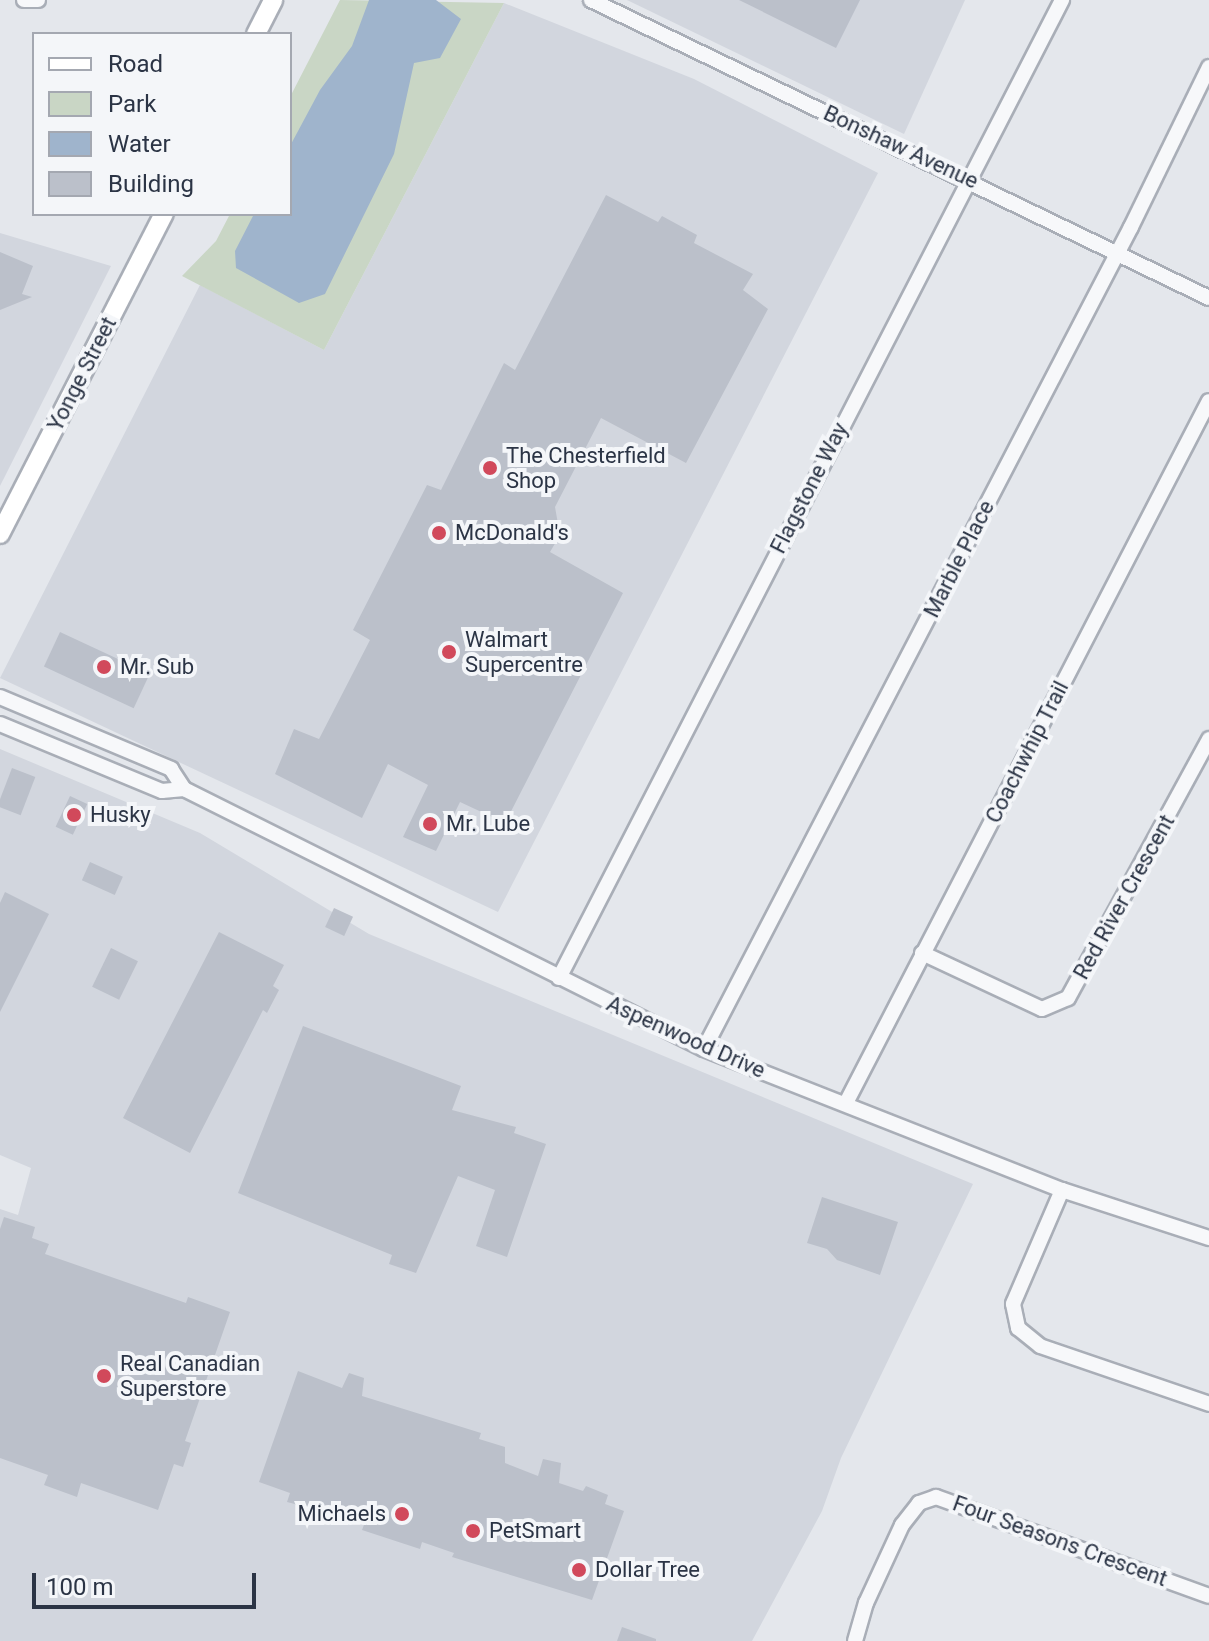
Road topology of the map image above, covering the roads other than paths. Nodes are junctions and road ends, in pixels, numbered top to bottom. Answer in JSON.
{"nodes":[{"id":1,"x":24,"y":0,"type":"edge"},
{"id":2,"x":38,"y":0,"type":"edge"},
{"id":3,"x":273,"y":0,"type":"edge"},
{"id":4,"x":591,"y":0,"type":"edge"},
{"id":5,"x":1062,"y":0,"type":"edge"},
{"id":6,"x":257,"y":32,"type":"edge"},
{"id":7,"x":1209,"y":67,"type":"edge"},
{"id":8,"x":967,"y":178,"type":"junction"},
{"id":9,"x":163,"y":216,"type":"edge"},
{"id":10,"x":1119,"y":250,"type":"junction"},
{"id":11,"x":1209,"y":298,"type":"edge"},
{"id":12,"x":1209,"y":401,"type":"edge"},
{"id":13,"x":0,"y":534,"type":"edge"},
{"id":14,"x":0,"y":697,"type":"edge"},
{"id":15,"x":0,"y":724,"type":"edge"},
{"id":16,"x":1209,"y":739,"type":"edge"},
{"id":17,"x":184,"y":789,"type":"junction"},
{"id":18,"x":922,"y":953,"type":"junction"},
{"id":19,"x":559,"y":978,"type":"junction"},
{"id":20,"x":704,"y":1049,"type":"junction"},
{"id":21,"x":846,"y":1103,"type":"junction"},
{"id":22,"x":1062,"y":1190,"type":"junction"},
{"id":23,"x":1209,"y":1238,"type":"edge"},
{"id":24,"x":1209,"y":1404,"type":"edge"},
{"id":25,"x":1209,"y":1596,"type":"edge"},
{"id":26,"x":855,"y":1641,"type":"edge"}],
"edges":[{"from":1,"to":2,"type":"street"},
{"from":3,"to":6,"type":"main road"},
{"from":4,"to":8,"type":"street","name":"Bonshaw Avenue"},
{"from":5,"to":8,"type":"street","name":"Flagstone Way"},
{"from":7,"to":10,"type":"street","name":"Marble Place"},
{"from":8,"to":10,"type":"street","name":"Bonshaw Avenue"},
{"from":8,"to":19,"type":"street","name":"Flagstone Way"},
{"from":9,"to":13,"type":"main road","name":"Yonge Street"},
{"from":10,"to":11,"type":"street","name":"Bonshaw Avenue"},
{"from":10,"to":20,"type":"street","name":"Marble Place"},
{"from":12,"to":18,"type":"street","name":"Coachwhip Trail"},
{"from":14,"to":17,"type":"street","name":"Aspenwood Drive"},
{"from":15,"to":17,"type":"street","name":"Aspenwood Drive"},
{"from":16,"to":18,"type":"street","name":"Red River Crescent"},
{"from":17,"to":19,"type":"street","name":"Aspenwood Drive"},
{"from":18,"to":21,"type":"street","name":"Coachwhip Trail"},
{"from":19,"to":20,"type":"street","name":"Aspenwood Drive"},
{"from":20,"to":21,"type":"street","name":"Aspenwood Drive"},
{"from":21,"to":22,"type":"street","name":"Aspenwood Drive"},
{"from":22,"to":23,"type":"street","name":"Aspenwood Drive"},
{"from":22,"to":24,"type":"street"},
{"from":25,"to":26,"type":"street","name":"Four Seasons Crescent"}]}
